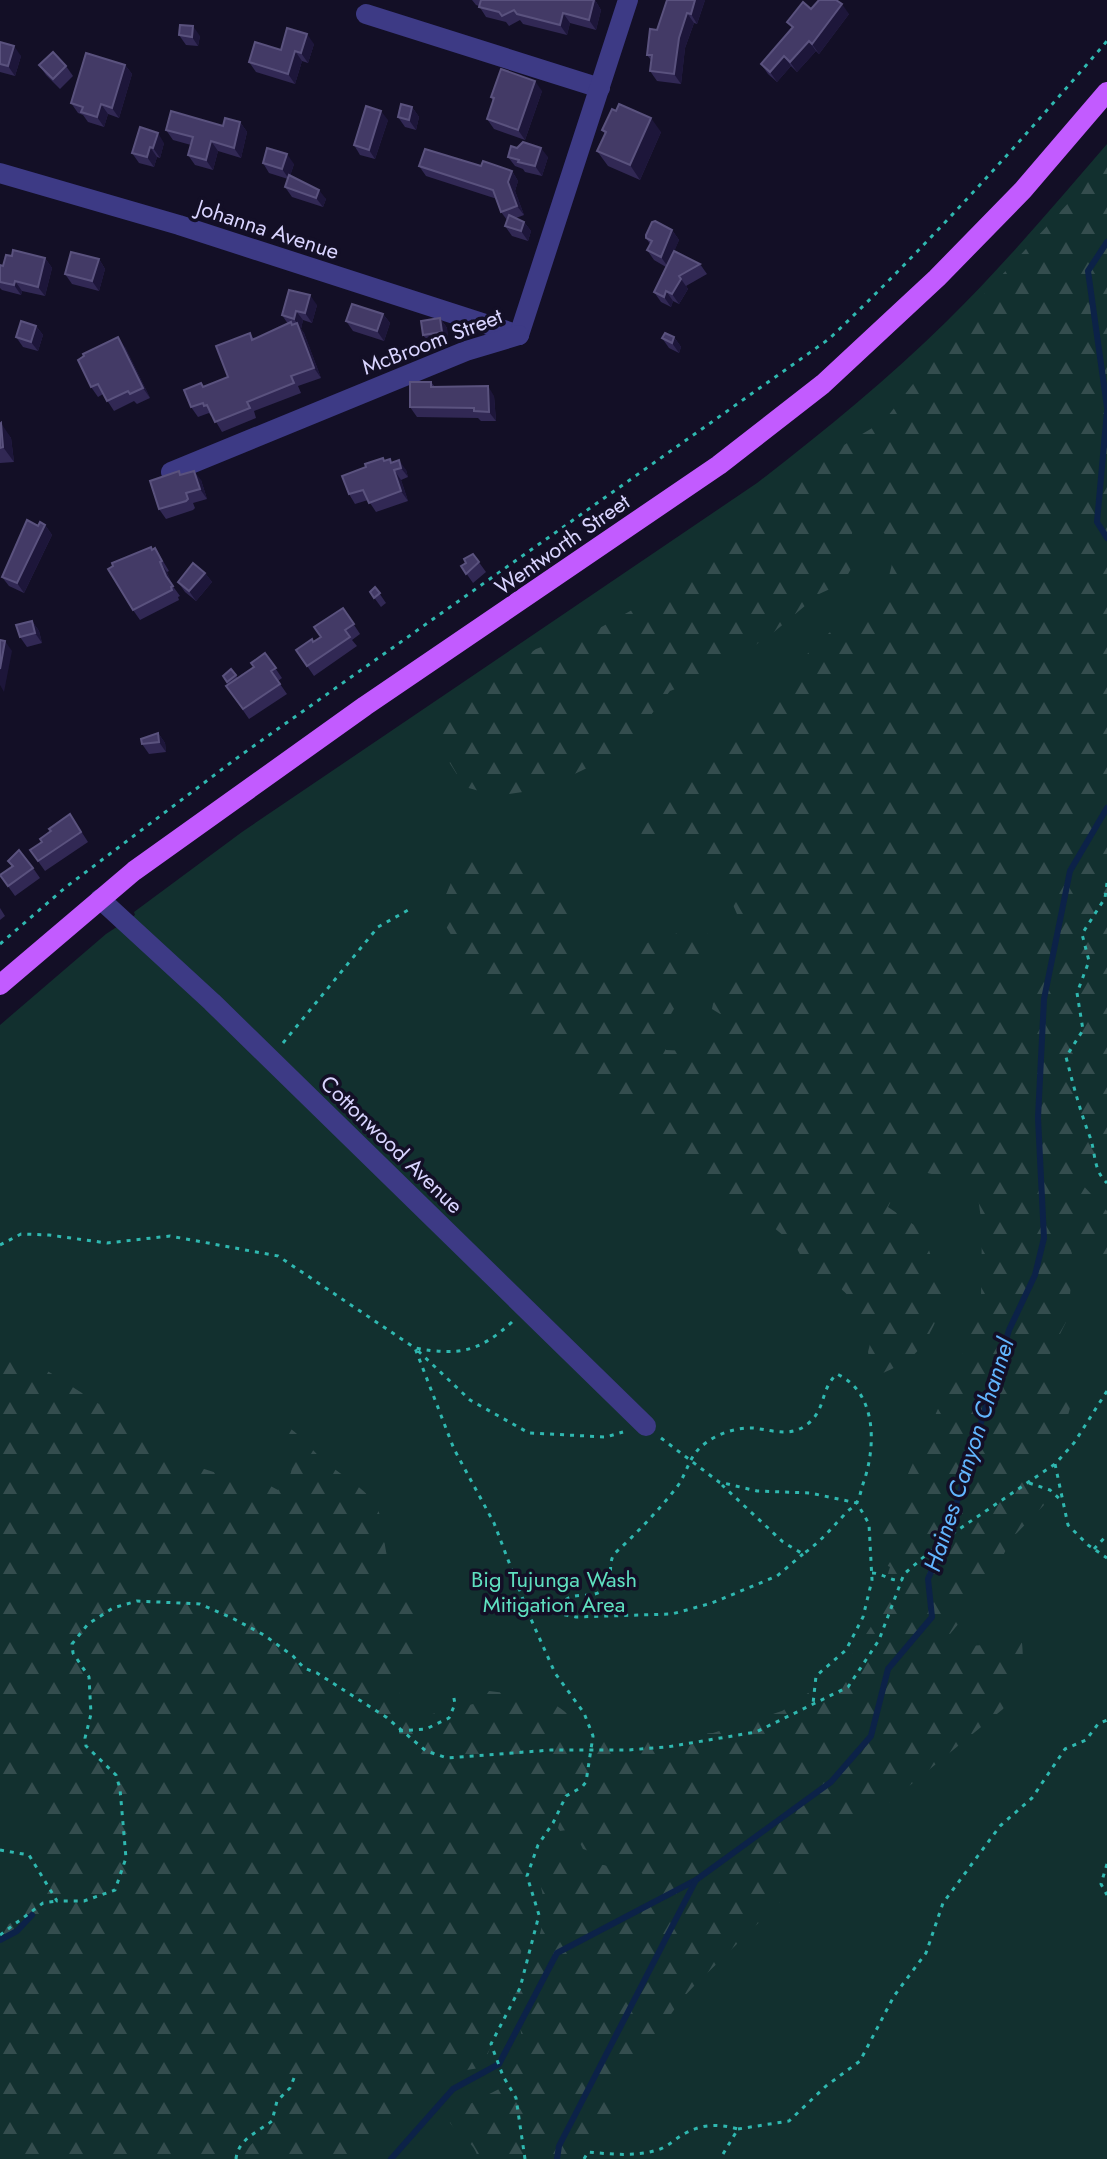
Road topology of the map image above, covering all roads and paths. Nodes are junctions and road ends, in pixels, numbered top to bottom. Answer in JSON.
{"nodes":[{"id":1,"x":628,"y":0,"type":"edge"},
{"id":2,"x":366,"y":14,"type":"dead end"},
{"id":3,"x":1107,"y":41,"type":"edge"},
{"id":4,"x":600,"y":88,"type":"junction"},
{"id":5,"x":1107,"y":92,"type":"edge"},
{"id":6,"x":0,"y":173,"type":"edge"},
{"id":7,"x":519,"y":335,"type":"junction"},
{"id":8,"x":171,"y":472,"type":"edge"},
{"id":9,"x":1107,"y":883,"type":"edge"},
{"id":10,"x":100,"y":899,"type":"junction"},
{"id":11,"x":410,"y":909,"type":"dead end"},
{"id":12,"x":0,"y":944,"type":"edge"},
{"id":13,"x":0,"y":985,"type":"edge"},
{"id":14,"x":271,"y":1059,"type":"junction"},
{"id":15,"x":1107,"y":1183,"type":"edge"},
{"id":16,"x":0,"y":1245,"type":"edge"},
{"id":17,"x":526,"y":1309,"type":"junction"},
{"id":18,"x":415,"y":1348,"type":"junction"},
{"id":19,"x":1107,"y":1391,"type":"edge"},
{"id":20,"x":646,"y":1426,"type":"junction"},
{"id":21,"x":689,"y":1459,"type":"junction"},
{"id":22,"x":1055,"y":1464,"type":"junction"},
{"id":23,"x":719,"y":1482,"type":"junction"},
{"id":24,"x":1029,"y":1483,"type":"junction"},
{"id":25,"x":1063,"y":1502,"type":"junction"},
{"id":26,"x":857,"y":1503,"type":"junction"},
{"id":27,"x":1107,"y":1535,"type":"edge"},
{"id":28,"x":1094,"y":1549,"type":"junction"},
{"id":29,"x":803,"y":1554,"type":"junction"},
{"id":30,"x":1107,"y":1558,"type":"edge"},
{"id":31,"x":872,"y":1573,"type":"junction"},
{"id":32,"x":902,"y":1580,"type":"junction"},
{"id":33,"x":526,"y":1607,"type":"junction"},
{"id":34,"x":550,"y":1612,"type":"junction"},
{"id":35,"x":453,"y":1693,"type":"dead end"},
{"id":36,"x":813,"y":1704,"type":"junction"},
{"id":37,"x":1107,"y":1720,"type":"edge"},
{"id":38,"x":399,"y":1731,"type":"junction"},
{"id":39,"x":590,"y":1749,"type":"junction"},
{"id":40,"x":0,"y":1850,"type":"edge"},
{"id":41,"x":1107,"y":1864,"type":"edge"},
{"id":42,"x":1107,"y":1895,"type":"edge"},
{"id":43,"x":57,"y":1901,"type":"junction"},
{"id":44,"x":0,"y":1935,"type":"edge"},
{"id":45,"x":296,"y":2073,"type":"dead end"},
{"id":46,"x":738,"y":2129,"type":"junction"},
{"id":47,"x":236,"y":2159,"type":"edge"},
{"id":48,"x":525,"y":2159,"type":"edge"},
{"id":49,"x":584,"y":2159,"type":"edge"},
{"id":50,"x":720,"y":2159,"type":"edge"}],
"edges":[{"from":1,"to":4,"type":"street","name":"McBroom Street"},
{"from":2,"to":4,"type":"street"},
{"from":3,"to":12,"type":"path"},
{"from":4,"to":7,"type":"street","name":"McBroom Street"},
{"from":5,"to":10,"type":"main road","name":"Wentworth Street"},
{"from":6,"to":7,"type":"street","name":"Johanna Avenue"},
{"from":7,"to":8,"type":"street","name":"McBroom Street"},
{"from":9,"to":15,"type":"path"},
{"from":10,"to":13,"type":"main road","name":"Wentworth Street"},
{"from":10,"to":14,"type":"street","name":"Cottonwood Avenue"},
{"from":11,"to":14,"type":"path"},
{"from":14,"to":17,"type":"street","name":"Cottonwood Avenue"},
{"from":16,"to":18,"type":"path"},
{"from":17,"to":18,"type":"path"},
{"from":17,"to":20,"type":"street","name":"Cottonwood Avenue"},
{"from":18,"to":20,"type":"path"},
{"from":18,"to":33,"type":"path"},
{"from":19,"to":22,"type":"path"},
{"from":20,"to":21,"type":"path"},
{"from":21,"to":23,"type":"path"},
{"from":21,"to":26,"type":"path"},
{"from":21,"to":34,"type":"path"},
{"from":22,"to":24,"type":"path"},
{"from":22,"to":25,"type":"path"},
{"from":23,"to":26,"type":"path"},
{"from":23,"to":29,"type":"path"},
{"from":24,"to":25,"type":"path"},
{"from":24,"to":32,"type":"path"},
{"from":25,"to":28,"type":"path"},
{"from":26,"to":29,"type":"path"},
{"from":26,"to":31,"type":"path"},
{"from":27,"to":28,"type":"path"},
{"from":28,"to":30,"type":"path"},
{"from":29,"to":34,"type":"path"},
{"from":31,"to":32,"type":"path"},
{"from":31,"to":36,"type":"path"},
{"from":32,"to":36,"type":"path"},
{"from":33,"to":34,"type":"path"},
{"from":33,"to":39,"type":"path"},
{"from":35,"to":38,"type":"path"},
{"from":36,"to":39,"type":"path"},
{"from":37,"to":46,"type":"path"},
{"from":38,"to":39,"type":"path"},
{"from":38,"to":43,"type":"path"},
{"from":39,"to":48,"type":"path"},
{"from":40,"to":43,"type":"path"},
{"from":41,"to":42,"type":"path"},
{"from":43,"to":44,"type":"path"},
{"from":45,"to":47,"type":"path"},
{"from":46,"to":49,"type":"path"},
{"from":46,"to":50,"type":"path"}]}
